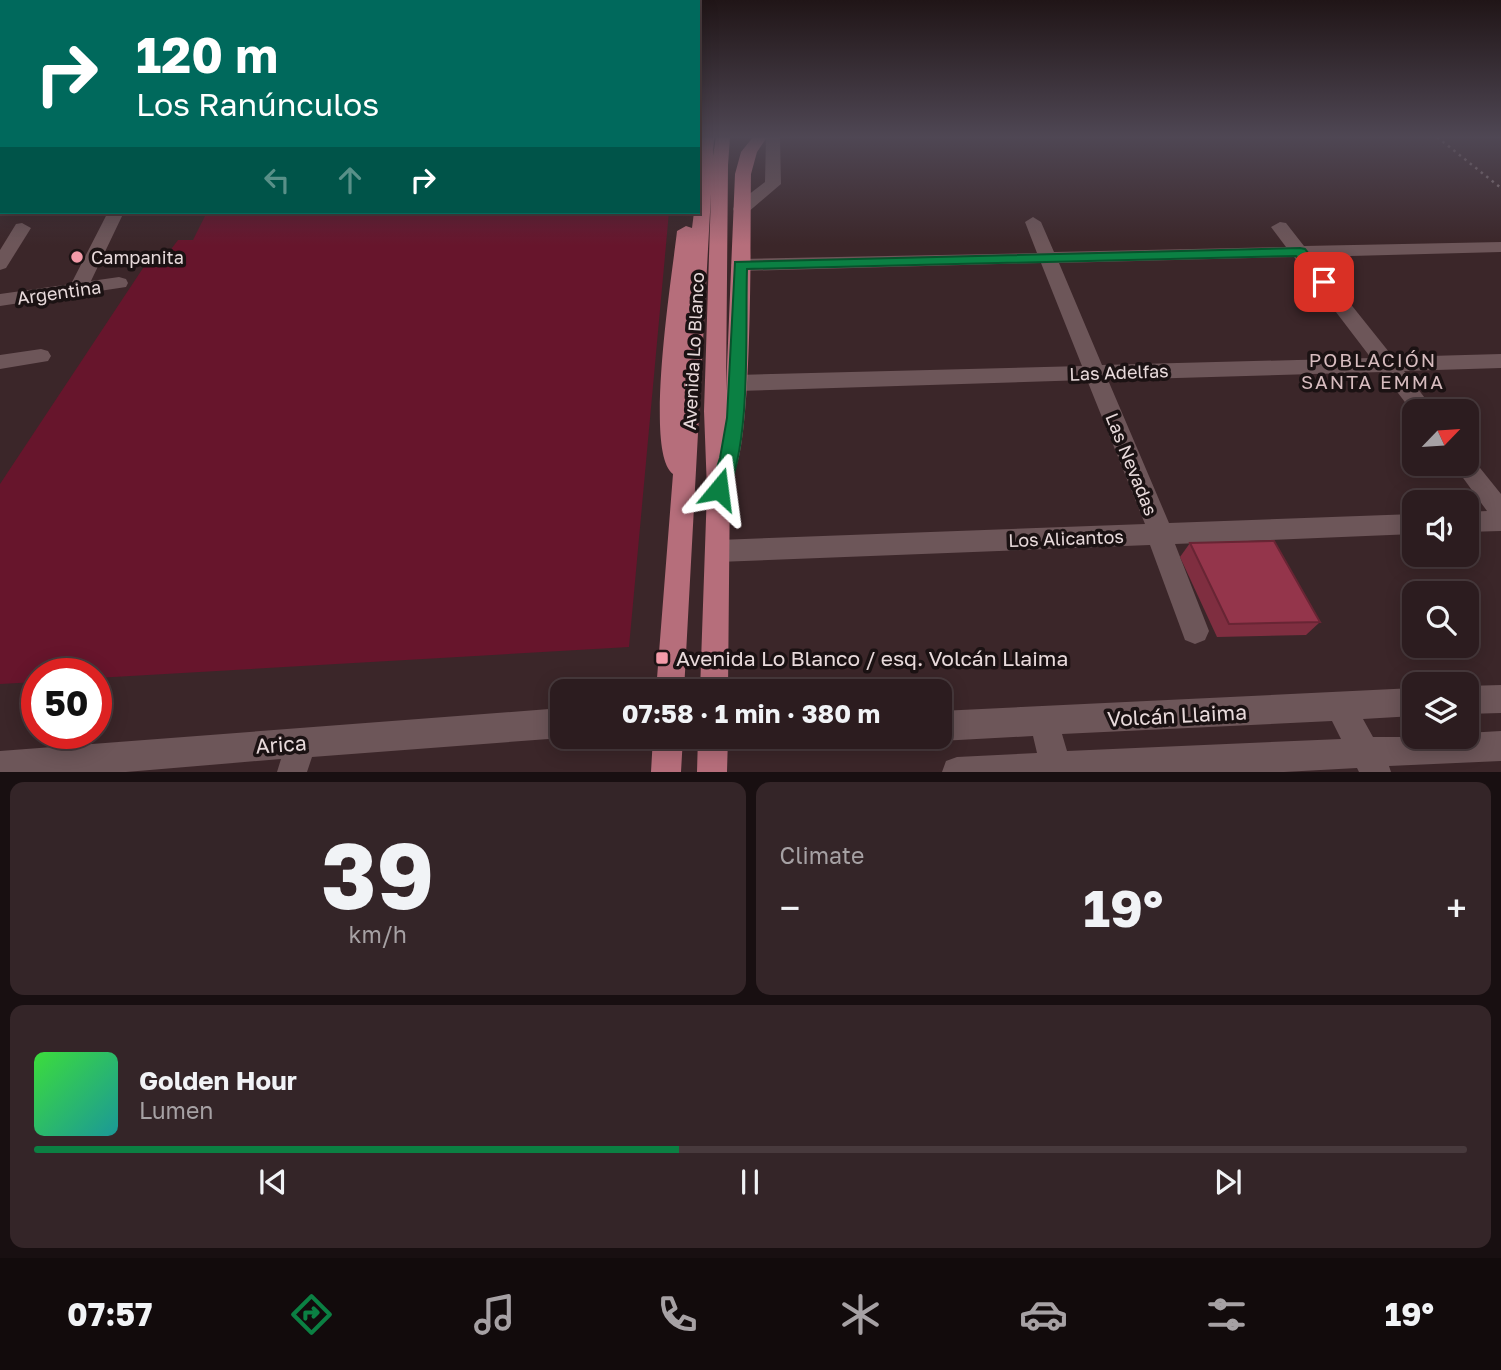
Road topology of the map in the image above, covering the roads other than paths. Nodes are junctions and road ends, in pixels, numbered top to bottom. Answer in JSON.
{"nodes":[{"id":1,"x":708,"y":173,"type":"edge"},
{"id":2,"x":719,"y":173,"type":"edge"},
{"id":3,"x":744,"y":173,"type":"edge"},
{"id":4,"x":774,"y":173,"type":"edge"},
{"id":5,"x":741,"y":209,"type":"junction"},
{"id":6,"x":115,"y":214,"type":"edge"},
{"id":7,"x":688,"y":214,"type":"edge"},
{"id":8,"x":1033,"y":222,"type":"dead end"},
{"id":9,"x":1280,"y":227,"type":"dead end"},
{"id":10,"x":22,"y":228,"type":"dead end"},
{"id":11,"x":1501,"y":247,"type":"edge"},
{"id":12,"x":1300,"y":252,"type":"junction"},
{"id":13,"x":1048,"y":258,"type":"junction"},
{"id":14,"x":0,"y":264,"type":"edge"},
{"id":15,"x":740,"y":265,"type":"junction"},
{"id":16,"x":708,"y":268,"type":"junction"},
{"id":17,"x":119,"y":283,"type":"dead end"},
{"id":18,"x":78,"y":289,"type":"junction"},
{"id":19,"x":0,"y":300,"type":"edge"},
{"id":20,"x":41,"y":356,"type":"dead end"},
{"id":21,"x":1501,"y":361,"type":"edge"},
{"id":22,"x":0,"y":362,"type":"edge"},
{"id":23,"x":1387,"y":364,"type":"junction"},
{"id":24,"x":1095,"y":372,"type":"junction"},
{"id":25,"x":737,"y":383,"type":"junction"},
{"id":26,"x":1415,"y":399,"type":"edge"},
{"id":27,"x":1473,"y":476,"type":"edge"},
{"id":28,"x":719,"y":489,"type":"junction"},
{"id":29,"x":684,"y":491,"type":"junction"},
{"id":30,"x":1501,"y":512,"type":"edge"},
{"id":31,"x":1501,"y":521,"type":"edge"},
{"id":32,"x":1479,"y":522,"type":"edge"},
{"id":33,"x":1402,"y":524,"type":"edge"},
{"id":34,"x":1161,"y":534,"type":"junction"},
{"id":35,"x":718,"y":551,"type":"junction"},
{"id":36,"x":1195,"y":631,"type":"dead end"},
{"id":37,"x":671,"y":679,"type":"edge"},
{"id":38,"x":714,"y":679,"type":"edge"},
{"id":39,"x":1501,"y":699,"type":"edge"},
{"id":40,"x":1479,"y":700,"type":"edge"},
{"id":41,"x":1402,"y":702,"type":"edge"},
{"id":42,"x":1339,"y":705,"type":"junction"},
{"id":43,"x":1044,"y":723,"type":"junction"},
{"id":44,"x":550,"y":724,"type":"edge"},
{"id":45,"x":952,"y":726,"type":"edge"},
{"id":46,"x":302,"y":743,"type":"junction"},
{"id":47,"x":1501,"y":746,"type":"edge"},
{"id":48,"x":667,"y":749,"type":"edge"},
{"id":49,"x":713,"y":749,"type":"edge"},
{"id":50,"x":1371,"y":762,"type":"edge"},
{"id":51,"x":1214,"y":765,"type":"edge"},
{"id":52,"x":0,"y":766,"type":"edge"},
{"id":53,"x":1056,"y":769,"type":"edge"},
{"id":54,"x":292,"y":772,"type":"edge"},
{"id":55,"x":666,"y":772,"type":"edge"},
{"id":56,"x":712,"y":772,"type":"edge"},
{"id":57,"x":957,"y":772,"type":"edge"}],
"edges":[{"from":1,"to":16,"type":"main road","name":"Avenida Lo Blanco"},
{"from":2,"to":16,"type":"main road","name":"Avenida Lo Blanco"},
{"from":3,"to":5,"type":"main road"},
{"from":4,"to":5,"type":"street"},
{"from":5,"to":15,"type":"main road"},
{"from":6,"to":18,"type":"street"},
{"from":7,"to":29,"type":"main road"},
{"from":8,"to":13,"type":"street","name":"Las Nevadas"},
{"from":9,"to":12,"type":"street"},
{"from":10,"to":14,"type":"street"},
{"from":11,"to":12,"type":"street"},
{"from":12,"to":13,"type":"street"},
{"from":12,"to":23,"type":"street"},
{"from":13,"to":15,"type":"street"},
{"from":13,"to":24,"type":"street","name":"Las Nevadas"},
{"from":15,"to":25,"type":"main road"},
{"from":16,"to":28,"type":"main road","name":"Avenida Lo Blanco"},
{"from":16,"to":29,"type":"main road","name":"Avenida Lo Blanco"},
{"from":17,"to":18,"type":"street","name":"Argentina"},
{"from":18,"to":19,"type":"street","name":"Argentina"},
{"from":20,"to":22,"type":"street"},
{"from":21,"to":23,"type":"street","name":"Las Adelfas"},
{"from":23,"to":24,"type":"street","name":"Las Adelfas"},
{"from":23,"to":26,"type":"street"},
{"from":24,"to":25,"type":"street","name":"Las Adelfas"},
{"from":24,"to":34,"type":"street","name":"Las Nevadas"},
{"from":25,"to":28,"type":"main road"},
{"from":27,"to":30,"type":"street"},
{"from":28,"to":35,"type":"main road","name":"Avenida Lo Blanco"},
{"from":29,"to":37,"type":"main road","name":"Avenida Lo Blanco"},
{"from":31,"to":32,"type":"street"},
{"from":33,"to":34,"type":"street","name":"Los Alicantos"},
{"from":34,"to":35,"type":"street","name":"Los Alicantos"},
{"from":34,"to":36,"type":"street","name":"Las Nevadas"},
{"from":35,"to":38,"type":"main road","name":"Avenida Lo Blanco"},
{"from":39,"to":40,"type":"street"},
{"from":41,"to":42,"type":"street","name":"Volcán Llaima"},
{"from":42,"to":43,"type":"street","name":"Volcán Llaima"},
{"from":42,"to":50,"type":"street"},
{"from":43,"to":45,"type":"street","name":"Volcán Llaima"},
{"from":43,"to":53,"type":"street"},
{"from":44,"to":46,"type":"street","name":"Arica"},
{"from":46,"to":52,"type":"street","name":"Arica"},
{"from":46,"to":54,"type":"street"},
{"from":47,"to":50,"type":"street"},
{"from":48,"to":55,"type":"main road"},
{"from":49,"to":56,"type":"main road"},
{"from":50,"to":51,"type":"street"},
{"from":51,"to":53,"type":"street"},
{"from":53,"to":57,"type":"street"}]}
